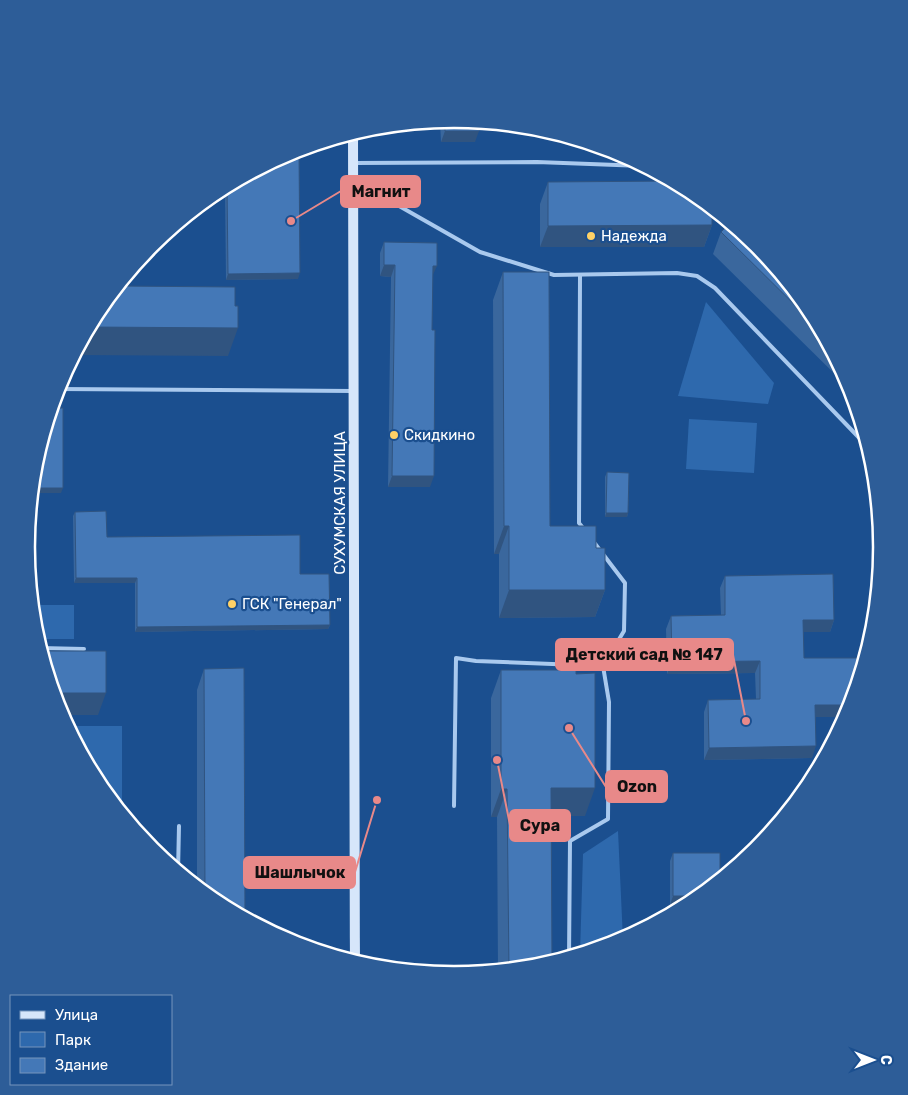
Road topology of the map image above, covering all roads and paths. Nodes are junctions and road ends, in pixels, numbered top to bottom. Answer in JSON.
{"nodes":[{"id":1,"x":353,"y":141,"type":"edge"},
{"id":2,"x":353,"y":163,"type":"junction"},
{"id":3,"x":625,"y":165,"type":"edge"},
{"id":4,"x":354,"y":187,"type":"junction"},
{"id":5,"x":580,"y":276,"type":"junction"},
{"id":6,"x":66,"y":389,"type":"edge"},
{"id":7,"x":356,"y":391,"type":"junction"},
{"id":8,"x":858,"y":437,"type":"edge"},
{"id":9,"x":585,"y":530,"type":"edge"},
{"id":10,"x":591,"y":538,"type":"edge"},
{"id":11,"x":47,"y":648,"type":"edge"},
{"id":12,"x":84,"y":649,"type":"edge"},
{"id":13,"x":603,"y":666,"type":"junction"},
{"id":14,"x":454,"y":806,"type":"dead end"},
{"id":15,"x":179,"y":826,"type":"dead end"},
{"id":16,"x":178,"y":863,"type":"edge"},
{"id":17,"x":569,"y":950,"type":"edge"},
{"id":18,"x":355,"y":954,"type":"edge"}],
"edges":[{"from":1,"to":2,"type":"main road","name":"СУХУМСКАЯ УЛИЦА"},
{"from":2,"to":3,"type":"lane"},
{"from":2,"to":4,"type":"main road","name":"СУХУМСКАЯ УЛИЦА"},
{"from":4,"to":5,"type":"lane"},
{"from":4,"to":7,"type":"main road","name":"СУХУМСКАЯ УЛИЦА"},
{"from":5,"to":8,"type":"lane"},
{"from":5,"to":9,"type":"lane"},
{"from":6,"to":7,"type":"lane"},
{"from":7,"to":18,"type":"main road","name":"СУХУМСКАЯ УЛИЦА"},
{"from":10,"to":13,"type":"lane"},
{"from":11,"to":12,"type":"lane"},
{"from":13,"to":14,"type":"lane"},
{"from":13,"to":17,"type":"lane"},
{"from":15,"to":16,"type":"lane"}]}
